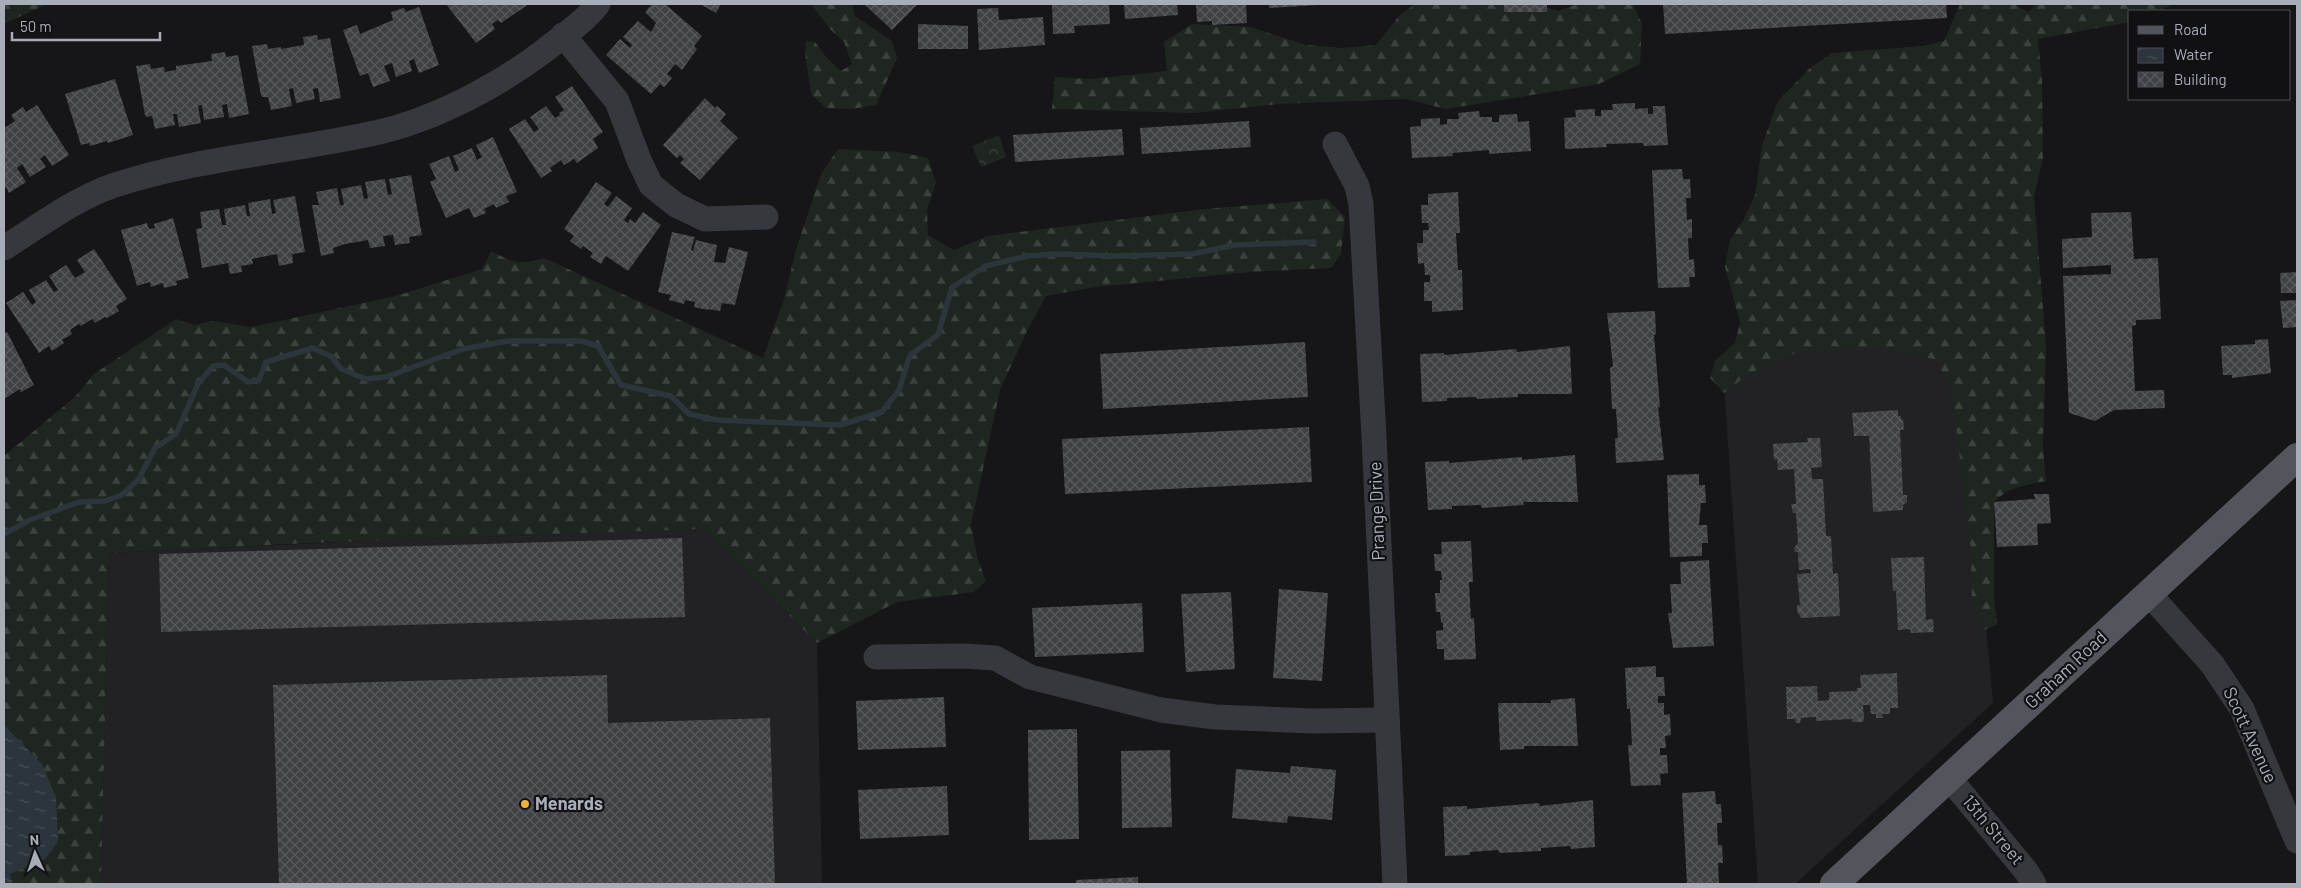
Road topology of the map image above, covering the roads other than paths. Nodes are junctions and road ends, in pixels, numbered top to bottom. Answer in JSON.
{"nodes":[{"id":1,"x":598,"y":4,"type":"edge"},
{"id":2,"x":563,"y":35,"type":"junction"},
{"id":3,"x":1336,"y":144,"type":"dead end"},
{"id":4,"x":766,"y":217,"type":"dead end"},
{"id":5,"x":4,"y":248,"type":"edge"},
{"id":6,"x":2297,"y":457,"type":"edge"},
{"id":7,"x":2149,"y":594,"type":"junction"},
{"id":8,"x":876,"y":657,"type":"dead end"},
{"id":9,"x":1387,"y":720,"type":"junction"},
{"id":10,"x":1949,"y":778,"type":"junction"},
{"id":11,"x":2297,"y":841,"type":"edge"},
{"id":12,"x":1395,"y":884,"type":"edge"},
{"id":13,"x":1834,"y":884,"type":"edge"},
{"id":14,"x":2034,"y":884,"type":"edge"}],
"edges":[{"from":1,"to":2,"type":"street"},
{"from":2,"to":4,"type":"street"},
{"from":2,"to":5,"type":"street"},
{"from":3,"to":9,"type":"street","name":"Prange Drive"},
{"from":6,"to":7,"type":"main road","name":"Graham Road"},
{"from":7,"to":10,"type":"main road","name":"Graham Road"},
{"from":7,"to":11,"type":"street","name":"Scott Avenue"},
{"from":8,"to":9,"type":"street"},
{"from":9,"to":12,"type":"street","name":"Prange Drive"},
{"from":10,"to":13,"type":"main road","name":"Graham Road"},
{"from":10,"to":14,"type":"street","name":"13th Street"}]}
